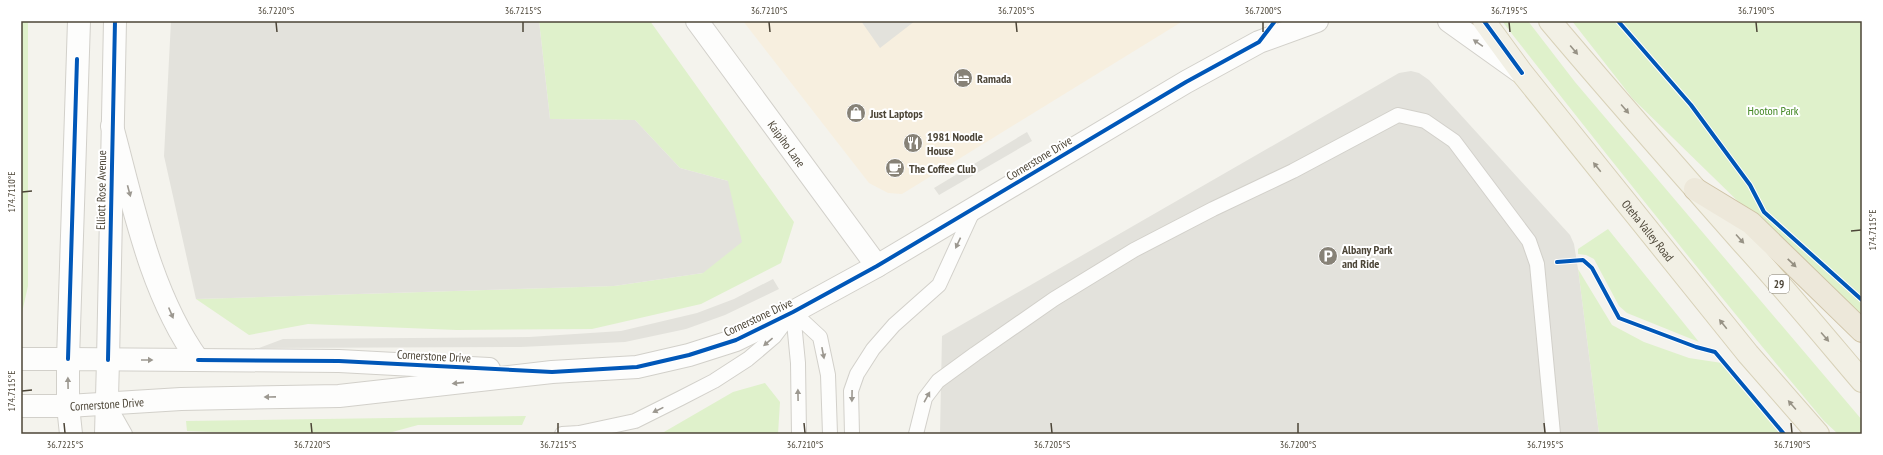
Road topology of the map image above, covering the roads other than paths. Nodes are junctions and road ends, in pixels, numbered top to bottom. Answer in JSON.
{"nodes":[{"id":1,"x":79,"y":21,"type":"edge"},
{"id":2,"x":115,"y":21,"type":"edge"},
{"id":3,"x":697,"y":21,"type":"edge"},
{"id":4,"x":1287,"y":21,"type":"edge"},
{"id":5,"x":1317,"y":21,"type":"edge"},
{"id":6,"x":1449,"y":21,"type":"edge"},
{"id":7,"x":1484,"y":21,"type":"edge"},
{"id":8,"x":1550,"y":21,"type":"edge"},
{"id":9,"x":1259,"y":42,"type":"junction"},
{"id":10,"x":1522,"y":73,"type":"junction"},
{"id":11,"x":112,"y":126,"type":"junction"},
{"id":12,"x":1694,"y":189,"type":"junction"},
{"id":13,"x":975,"y":208,"type":"junction"},
{"id":14,"x":877,"y":266,"type":"junction"},
{"id":15,"x":793,"y":312,"type":"junction"},
{"id":16,"x":1862,"y":332,"type":"edge"},
{"id":17,"x":21,"y":359,"type":"edge"},
{"id":18,"x":68,"y":359,"type":"junction"},
{"id":19,"x":108,"y":360,"type":"junction"},
{"id":20,"x":198,"y":360,"type":"junction"},
{"id":21,"x":552,"y":372,"type":"junction"},
{"id":22,"x":1862,"y":381,"type":"edge"},
{"id":23,"x":108,"y":404,"type":"junction"},
{"id":24,"x":21,"y":406,"type":"edge"},
{"id":25,"x":68,"y":406,"type":"junction"},
{"id":26,"x":71,"y":434,"type":"edge"},
{"id":27,"x":106,"y":434,"type":"edge"},
{"id":28,"x":117,"y":434,"type":"edge"},
{"id":29,"x":125,"y":434,"type":"edge"},
{"id":30,"x":562,"y":434,"type":"edge"},
{"id":31,"x":799,"y":434,"type":"edge"},
{"id":32,"x":830,"y":434,"type":"edge"},
{"id":33,"x":852,"y":434,"type":"edge"},
{"id":34,"x":916,"y":434,"type":"edge"},
{"id":35,"x":1553,"y":434,"type":"edge"},
{"id":36,"x":1818,"y":434,"type":"edge"}],
"edges":[{"from":1,"to":18,"type":"street"},
{"from":2,"to":11,"type":"street","name":"Elliott Rose Avenue"},
{"from":3,"to":14,"type":"street","name":"Kaipiho Lane"},
{"from":4,"to":9,"type":"street","name":"Cornerstone Drive"},
{"from":5,"to":9,"type":"street","name":"Cornerstone Drive"},
{"from":10,"to":6,"type":"street","one_way":true},
{"from":7,"to":10,"type":"main road","name":"Oteha Valley Road"},
{"from":8,"to":12,"type":"main road","number":"29","one_way":true},
{"from":9,"to":13,"type":"street","name":"Cornerstone Drive"},
{"from":36,"to":10,"type":"main road","name":"Oteha Valley Road","one_way":true},
{"from":11,"to":19,"type":"street","name":"Elliott Rose Avenue"},
{"from":11,"to":20,"type":"street","one_way":true},
{"from":12,"to":16,"type":"highway","one_way":true},
{"from":12,"to":22,"type":"main road","number":"29","one_way":true},
{"from":13,"to":14,"type":"street","name":"Cornerstone Drive"},
{"from":13,"to":33,"type":"lane","one_way":true},
{"from":14,"to":15,"type":"street","name":"Cornerstone Drive"},
{"from":15,"to":21,"type":"street","name":"Cornerstone Drive"},
{"from":15,"to":30,"type":"lane","one_way":true},
{"from":31,"to":15,"type":"lane","one_way":true},
{"from":15,"to":32,"type":"lane","one_way":true},
{"from":17,"to":18,"type":"street","name":"Cornerstone Drive"},
{"from":18,"to":19,"type":"street","name":"Cornerstone Drive"},
{"from":25,"to":18,"type":"street","one_way":true},
{"from":19,"to":20,"type":"street","name":"Cornerstone Drive","one_way":true},
{"from":19,"to":23,"type":"street","name":"Elliott Rose Avenue"},
{"from":20,"to":21,"type":"street","name":"Cornerstone Drive"},
{"from":21,"to":23,"type":"street","name":"Cornerstone Drive","one_way":true},
{"from":23,"to":25,"type":"street","name":"Cornerstone Drive"},
{"from":23,"to":27,"type":"street","name":"Elliott Rose Avenue"},
{"from":23,"to":28,"type":"lane"},
{"from":23,"to":29,"type":"lane"},
{"from":24,"to":25,"type":"street","name":"Cornerstone Drive"},
{"from":25,"to":26,"type":"street"},
{"from":34,"to":35,"type":"lane","one_way":true}]}
